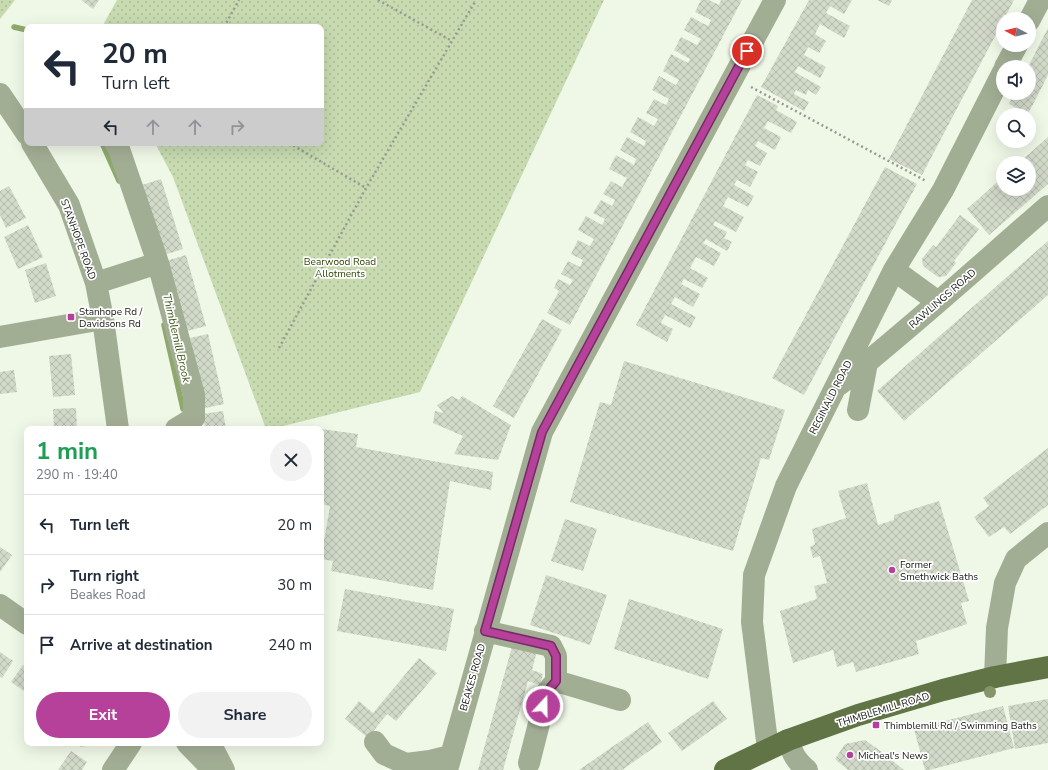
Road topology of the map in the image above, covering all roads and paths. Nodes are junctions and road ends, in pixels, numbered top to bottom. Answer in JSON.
{"nodes":[{"id":1,"x":239,"y":0,"type":"edge"},
{"id":2,"x":378,"y":0,"type":"edge"},
{"id":3,"x":476,"y":0,"type":"edge"},
{"id":4,"x":775,"y":0,"type":"edge"},
{"id":5,"x":1040,"y":0,"type":"edge"},
{"id":6,"x":1034,"y":12,"type":"edge"},
{"id":7,"x":226,"y":24,"type":"edge"},
{"id":8,"x":452,"y":41,"type":"junction"},
{"id":9,"x":734,"y":77,"type":"junction"},
{"id":10,"x":996,"y":86,"type":"edge"},
{"id":11,"x":0,"y":94,"type":"edge"},
{"id":12,"x":24,"y":124,"type":"edge"},
{"id":13,"x":34,"y":146,"type":"edge"},
{"id":14,"x":117,"y":146,"type":"edge"},
{"id":15,"x":294,"y":146,"type":"edge"},
{"id":16,"x":366,"y":188,"type":"junction"},
{"id":17,"x":943,"y":190,"type":"junction"},
{"id":18,"x":1048,"y":206,"type":"edge"},
{"id":19,"x":158,"y":263,"type":"junction"},
{"id":20,"x":894,"y":270,"type":"junction"},
{"id":21,"x":96,"y":283,"type":"junction"},
{"id":22,"x":938,"y":302,"type":"junction"},
{"id":23,"x":103,"y":319,"type":"junction"},
{"id":24,"x":0,"y":336,"type":"edge"},
{"id":25,"x":279,"y":348,"type":"dead end"},
{"id":26,"x":867,"y":363,"type":"junction"},
{"id":27,"x":834,"y":388,"type":"junction"},
{"id":28,"x":858,"y":410,"type":"dead end"},
{"id":29,"x":118,"y":426,"type":"edge"},
{"id":30,"x":181,"y":426,"type":"edge"},
{"id":31,"x":1048,"y":534,"type":"edge"},
{"id":32,"x":0,"y":606,"type":"edge"},
{"id":33,"x":24,"y":622,"type":"edge"},
{"id":34,"x":485,"y":631,"type":"junction"},
{"id":35,"x":1048,"y":668,"type":"edge"},
{"id":36,"x":995,"y":677,"type":"junction"},
{"id":37,"x":556,"y":681,"type":"junction"},
{"id":38,"x":620,"y":700,"type":"dead end"},
{"id":39,"x":788,"y":740,"type":"junction"},
{"id":40,"x":375,"y":742,"type":"dead end"},
{"id":41,"x":129,"y":746,"type":"edge"},
{"id":42,"x":190,"y":746,"type":"edge"},
{"id":43,"x":212,"y":746,"type":"edge"},
{"id":44,"x":768,"y":749,"type":"junction"},
{"id":45,"x":448,"y":763,"type":"edge"},
{"id":46,"x":529,"y":763,"type":"dead end"},
{"id":47,"x":112,"y":770,"type":"edge"},
{"id":48,"x":213,"y":770,"type":"edge"},
{"id":49,"x":224,"y":770,"type":"edge"},
{"id":50,"x":725,"y":770,"type":"edge"},
{"id":51,"x":807,"y":770,"type":"edge"}],
"edges":[{"from":1,"to":7,"type":"path"},
{"from":2,"to":8,"type":"path"},
{"from":3,"to":8,"type":"path"},
{"from":4,"to":9,"type":"street","name":"BEAKES ROAD"},
{"from":5,"to":6,"type":"street"},
{"from":8,"to":16,"type":"path"},
{"from":9,"to":17,"type":"path"},
{"from":9,"to":34,"type":"street","name":"BEAKES ROAD"},
{"from":10,"to":17,"type":"street","name":"REGINALD ROAD"},
{"from":11,"to":12,"type":"street"},
{"from":13,"to":21,"type":"street","name":"STANHOPE ROAD"},
{"from":14,"to":19,"type":"street"},
{"from":15,"to":16,"type":"path"},
{"from":16,"to":25,"type":"path"},
{"from":17,"to":20,"type":"street","name":"REGINALD ROAD"},
{"from":18,"to":22,"type":"street","name":"RAWLINGS ROAD"},
{"from":19,"to":21,"type":"street"},
{"from":19,"to":30,"type":"street"},
{"from":20,"to":22,"type":"street"},
{"from":20,"to":27,"type":"street","name":"REGINALD ROAD"},
{"from":21,"to":23,"type":"street","name":"STANHOPE ROAD"},
{"from":22,"to":26,"type":"street","name":"RAWLINGS ROAD"},
{"from":23,"to":24,"type":"street"},
{"from":23,"to":29,"type":"street","name":"STANHOPE ROAD"},
{"from":26,"to":27,"type":"street","name":"RAWLINGS ROAD"},
{"from":26,"to":28,"type":"street"},
{"from":27,"to":44,"type":"street","name":"REGINALD ROAD"},
{"from":31,"to":36,"type":"street"},
{"from":32,"to":33,"type":"street"},
{"from":34,"to":37,"type":"street"},
{"from":34,"to":45,"type":"street","name":"BEAKES ROAD"},
{"from":35,"to":36,"type":"main road","name":"THIMBLEMILL ROAD"},
{"from":36,"to":39,"type":"main road","name":"THIMBLEMILL ROAD"},
{"from":37,"to":38,"type":"street"},
{"from":37,"to":46,"type":"street"},
{"from":39,"to":44,"type":"main road","name":"THIMBLEMILL ROAD"},
{"from":39,"to":51,"type":"street"},
{"from":40,"to":45,"type":"street"},
{"from":41,"to":47,"type":"street"},
{"from":42,"to":48,"type":"street"},
{"from":43,"to":49,"type":"street"},
{"from":44,"to":50,"type":"main road","name":"THIMBLEMILL ROAD"}]}
